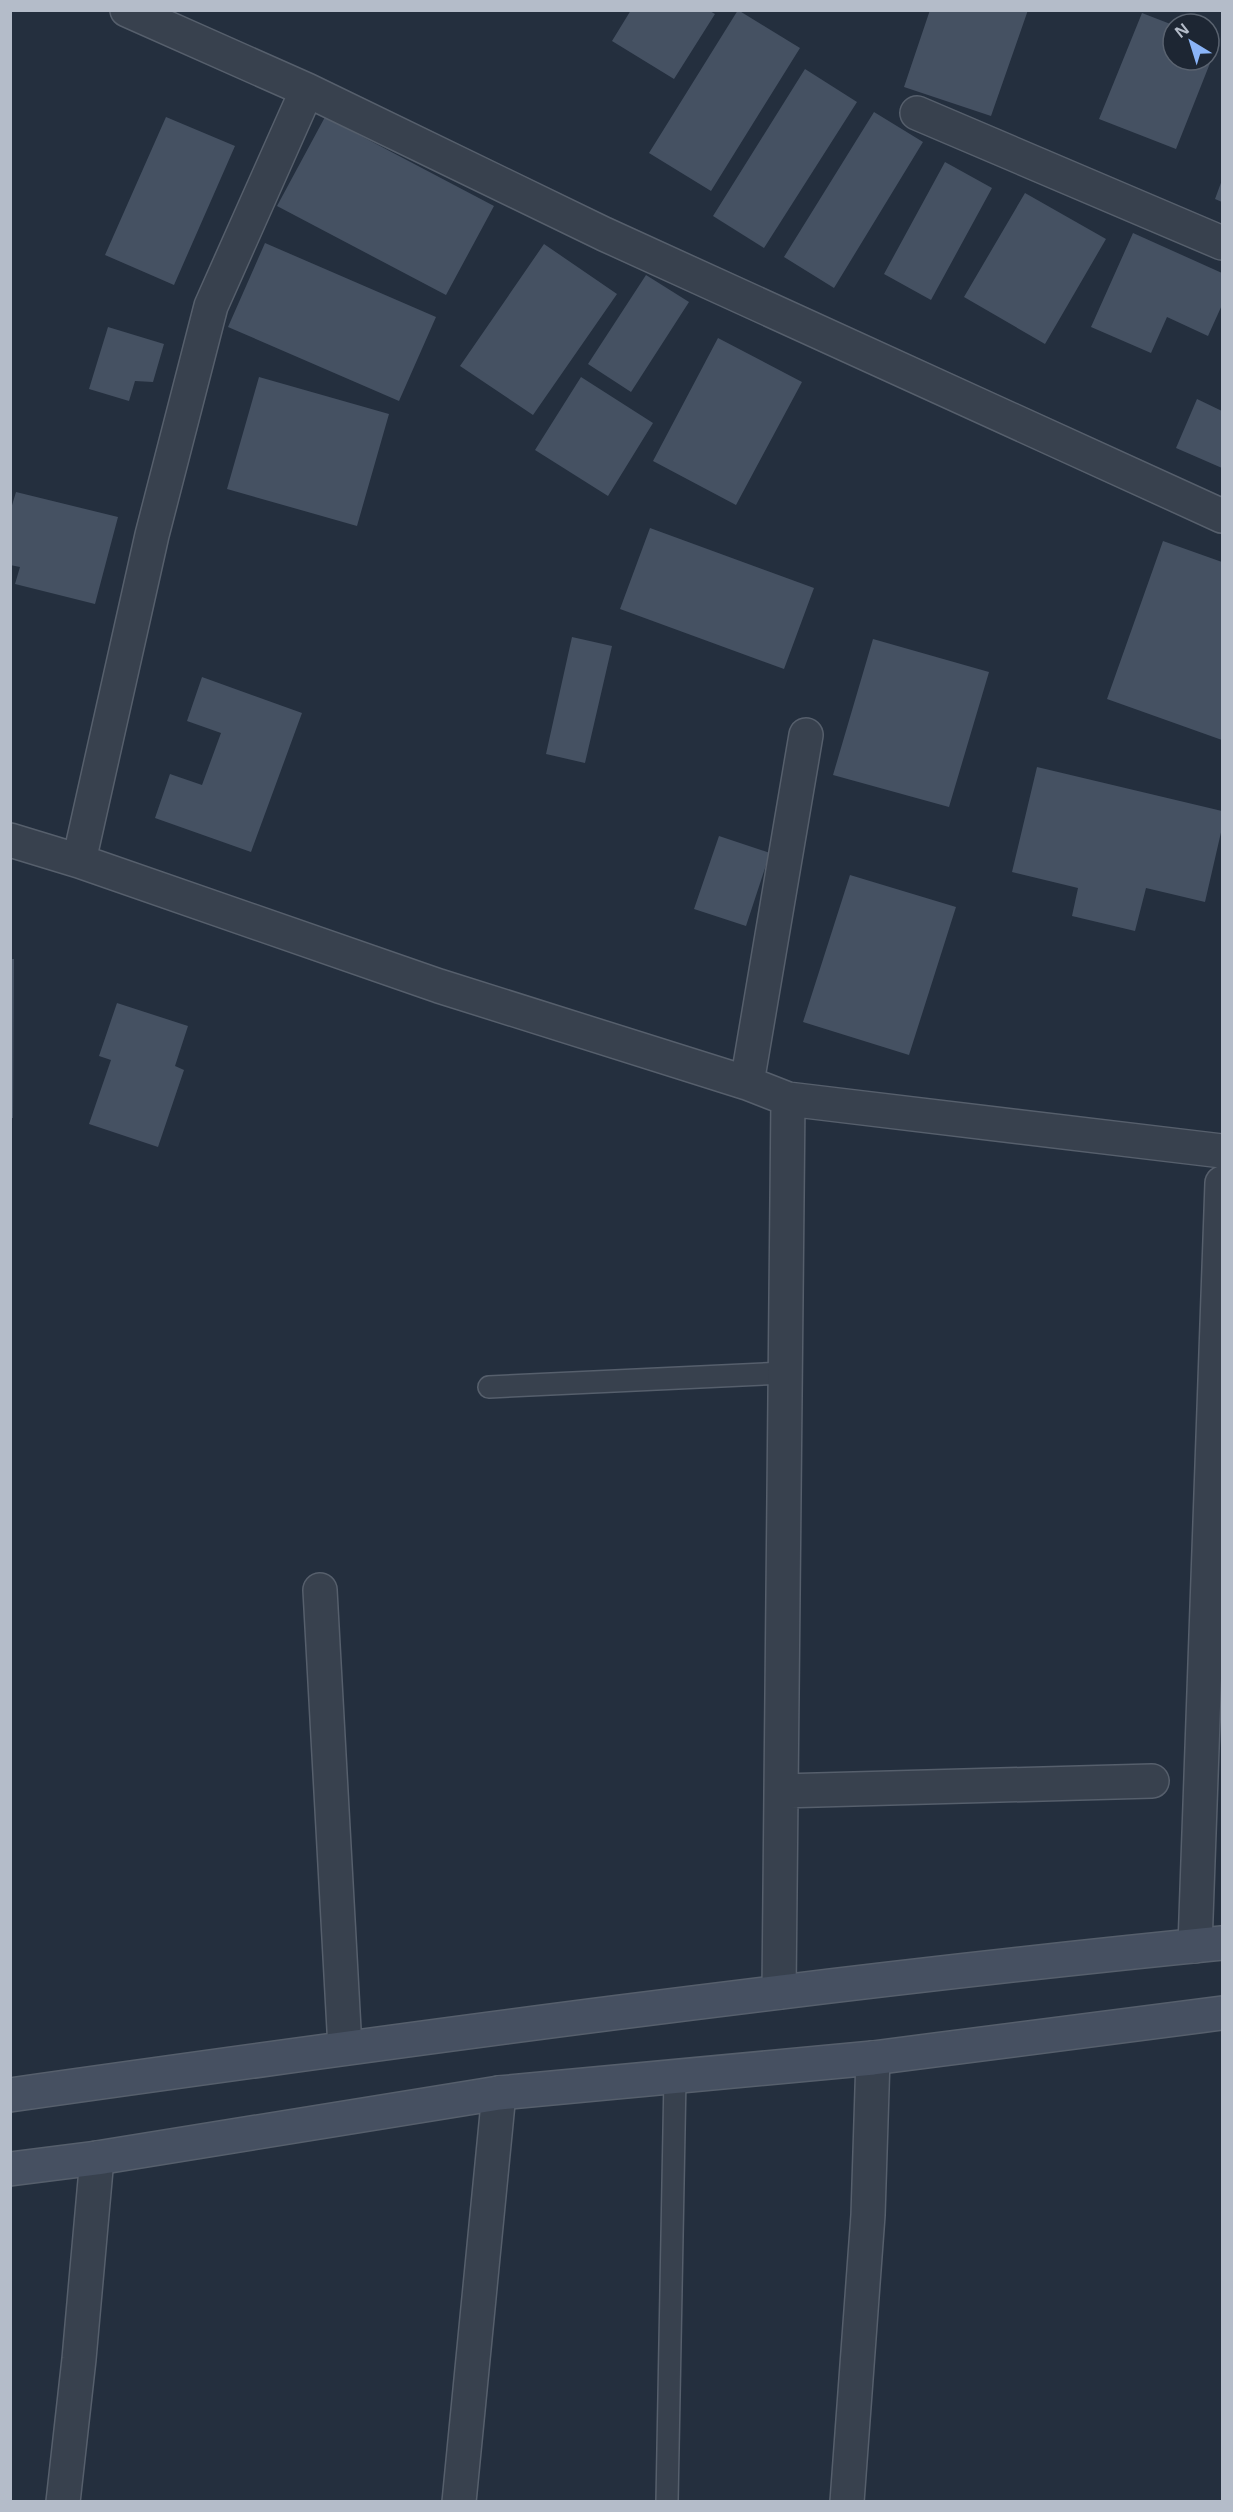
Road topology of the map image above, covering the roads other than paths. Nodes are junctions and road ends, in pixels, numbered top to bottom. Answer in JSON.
{"nodes":[{"id":1,"x":127,"y":10,"type":"edge"},
{"id":2,"x":307,"y":90,"type":"junction"},
{"id":3,"x":916,"y":113,"type":"dead end"},
{"id":4,"x":1222,"y":243,"type":"edge"},
{"id":5,"x":1222,"y":516,"type":"edge"},
{"id":6,"x":806,"y":735,"type":"dead end"},
{"id":7,"x":10,"y":840,"type":"edge"},
{"id":8,"x":79,"y":861,"type":"junction"},
{"id":9,"x":747,"y":1083,"type":"junction"},
{"id":10,"x":788,"y":1099,"type":"junction"},
{"id":11,"x":1222,"y":1151,"type":"edge"},
{"id":12,"x":1222,"y":1183,"type":"edge"},
{"id":13,"x":785,"y":1373,"type":"junction"},
{"id":14,"x":489,"y":1387,"type":"dead end"},
{"id":15,"x":320,"y":1590,"type":"dead end"},
{"id":16,"x":1152,"y":1781,"type":"dead end"},
{"id":17,"x":781,"y":1791,"type":"junction"},
{"id":18,"x":1209,"y":1945,"type":"edge"},
{"id":19,"x":779,"y":1992,"type":"junction"},
{"id":20,"x":1222,"y":2013,"type":"edge"},
{"id":21,"x":345,"y":2048,"type":"junction"},
{"id":22,"x":873,"y":2058,"type":"junction"},
{"id":23,"x":675,"y":2077,"type":"junction"},
{"id":24,"x":499,"y":2093,"type":"junction"},
{"id":25,"x":10,"y":2095,"type":"edge"},
{"id":26,"x":98,"y":2158,"type":"junction"},
{"id":27,"x":10,"y":2169,"type":"edge"},
{"id":28,"x":63,"y":2502,"type":"edge"},
{"id":29,"x":459,"y":2502,"type":"edge"},
{"id":30,"x":667,"y":2502,"type":"edge"},
{"id":31,"x":847,"y":2502,"type":"edge"}],
"edges":[{"from":1,"to":2,"type":"street"},
{"from":2,"to":5,"type":"street"},
{"from":2,"to":8,"type":"street"},
{"from":3,"to":4,"type":"street"},
{"from":6,"to":9,"type":"street"},
{"from":7,"to":8,"type":"street"},
{"from":8,"to":9,"type":"street"},
{"from":9,"to":10,"type":"street"},
{"from":10,"to":11,"type":"street"},
{"from":10,"to":13,"type":"street"},
{"from":12,"to":18,"type":"street"},
{"from":13,"to":14,"type":"lane"},
{"from":13,"to":17,"type":"street"},
{"from":15,"to":21,"type":"street"},
{"from":16,"to":17,"type":"street"},
{"from":17,"to":19,"type":"street"},
{"from":18,"to":19,"type":"main road"},
{"from":19,"to":21,"type":"main road"},
{"from":20,"to":22,"type":"main road"},
{"from":21,"to":25,"type":"main road"},
{"from":22,"to":23,"type":"main road"},
{"from":22,"to":31,"type":"street"},
{"from":23,"to":24,"type":"main road"},
{"from":23,"to":30,"type":"lane"},
{"from":24,"to":26,"type":"main road"},
{"from":24,"to":29,"type":"street"},
{"from":26,"to":27,"type":"main road"},
{"from":26,"to":28,"type":"street"}]}
